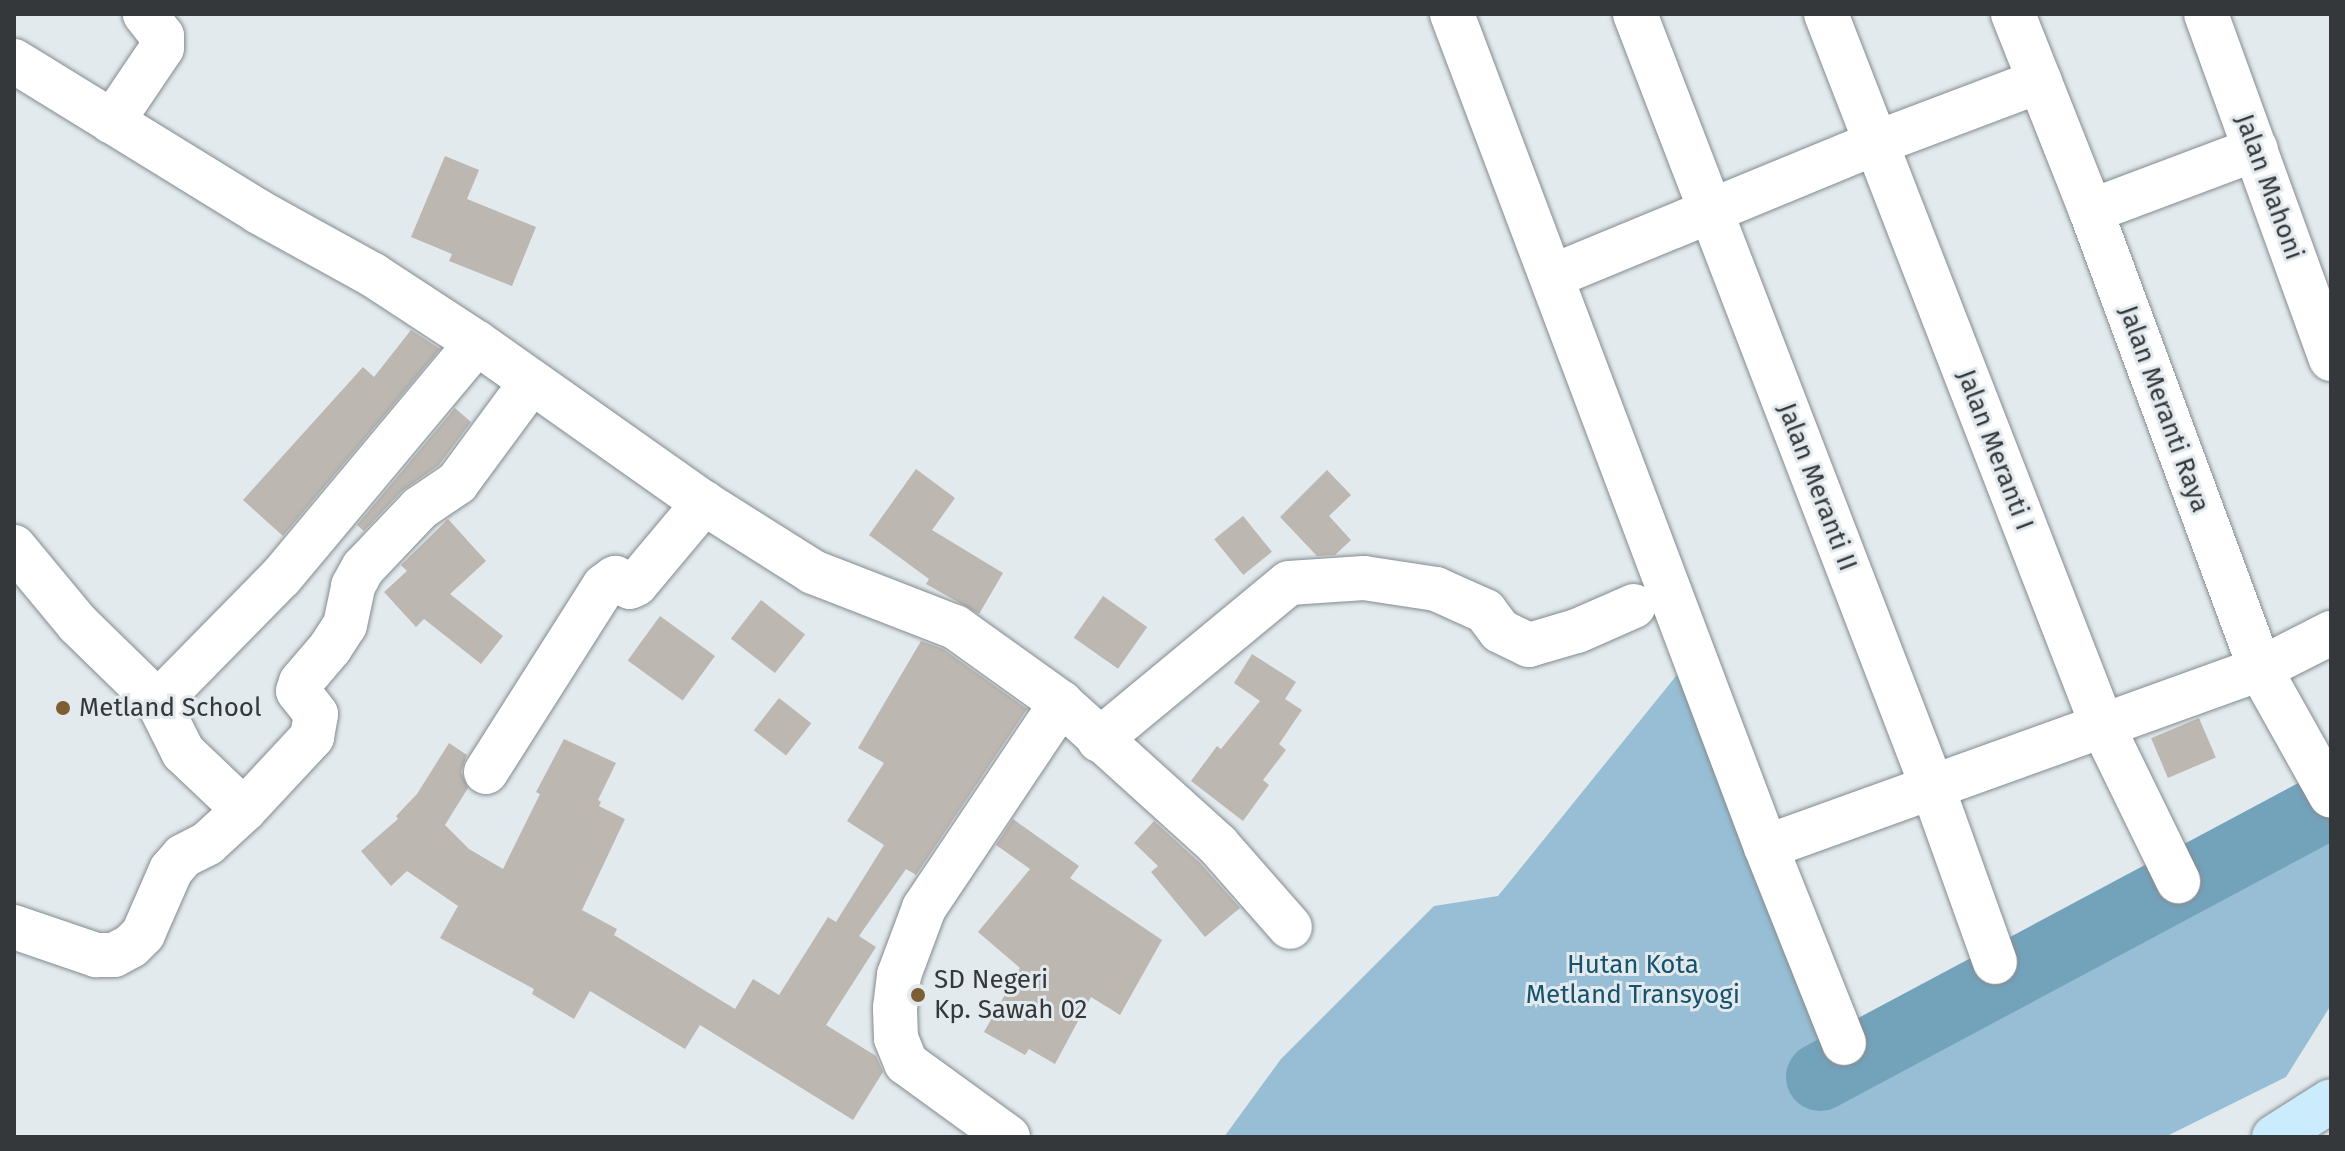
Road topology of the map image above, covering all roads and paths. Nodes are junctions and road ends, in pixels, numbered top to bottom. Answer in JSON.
{"nodes":[{"id":1,"x":145,"y":14,"type":"edge"},
{"id":2,"x":1452,"y":14,"type":"edge"},
{"id":3,"x":1635,"y":14,"type":"edge"},
{"id":4,"x":1826,"y":14,"type":"edge"},
{"id":5,"x":2013,"y":14,"type":"edge"},
{"id":6,"x":2218,"y":18,"type":"edge"},
{"id":7,"x":14,"y":61,"type":"edge"},
{"id":8,"x":2040,"y":81,"type":"junction"},
{"id":9,"x":112,"y":122,"type":"junction"},
{"id":10,"x":1876,"y":143,"type":"junction"},
{"id":11,"x":2256,"y":149,"type":"junction"},
{"id":12,"x":1710,"y":211,"type":"junction"},
{"id":13,"x":2091,"y":211,"type":"junction"},
{"id":14,"x":1553,"y":276,"type":"junction"},
{"id":15,"x":477,"y":343,"type":"junction"},
{"id":16,"x":2331,"y":359,"type":"edge"},
{"id":17,"x":530,"y":384,"type":"junction"},
{"id":18,"x":704,"y":503,"type":"junction"},
{"id":19,"x":14,"y":547,"type":"edge"},
{"id":20,"x":1634,"y":606,"type":"dead end"},
{"id":21,"x":2331,"y":633,"type":"edge"},
{"id":22,"x":2260,"y":669,"type":"junction"},
{"id":23,"x":158,"y":702,"type":"junction"},
{"id":24,"x":1061,"y":703,"type":"junction"},
{"id":25,"x":2102,"y":725,"type":"junction"},
{"id":26,"x":1099,"y":740,"type":"junction"},
{"id":27,"x":486,"y":772,"type":"dead end"},
{"id":28,"x":1932,"y":786,"type":"junction"},
{"id":29,"x":2331,"y":796,"type":"edge"},
{"id":30,"x":244,"y":810,"type":"junction"},
{"id":31,"x":1766,"y":847,"type":"junction"},
{"id":32,"x":2178,"y":881,"type":"dead end"},
{"id":33,"x":14,"y":927,"type":"edge"},
{"id":34,"x":1290,"y":927,"type":"dead end"},
{"id":35,"x":1995,"y":962,"type":"dead end"},
{"id":36,"x":1844,"y":1043,"type":"dead end"},
{"id":37,"x":2331,"y":1101,"type":"edge"},
{"id":38,"x":1008,"y":1137,"type":"edge"},
{"id":39,"x":2274,"y":1137,"type":"edge"}],
"edges":[{"from":1,"to":9,"type":"street"},
{"from":2,"to":14,"type":"street"},
{"from":3,"to":12,"type":"street","name":"Jalan Meranti II"},
{"from":4,"to":10,"type":"street","name":"Jalan Meranti I"},
{"from":5,"to":8,"type":"street","name":"Jalan Meranti Raya"},
{"from":6,"to":11,"type":"street","name":"Jalan Mahoni"},
{"from":7,"to":9,"type":"street"},
{"from":8,"to":10,"type":"street"},
{"from":8,"to":13,"type":"street","name":"Jalan Meranti Raya"},
{"from":9,"to":15,"type":"street"},
{"from":10,"to":12,"type":"street"},
{"from":10,"to":25,"type":"street","name":"Jalan Meranti I"},
{"from":11,"to":13,"type":"street"},
{"from":11,"to":16,"type":"street","name":"Jalan Mahoni"},
{"from":12,"to":14,"type":"street"},
{"from":12,"to":28,"type":"street","name":"Jalan Meranti II"},
{"from":13,"to":22,"type":"street","name":"Jalan Meranti Raya"},
{"from":14,"to":31,"type":"street"},
{"from":15,"to":17,"type":"street"},
{"from":15,"to":23,"type":"street"},
{"from":17,"to":18,"type":"street"},
{"from":17,"to":30,"type":"street"},
{"from":18,"to":24,"type":"street"},
{"from":18,"to":27,"type":"street"},
{"from":19,"to":23,"type":"street"},
{"from":20,"to":26,"type":"street"},
{"from":21,"to":22,"type":"street"},
{"from":22,"to":25,"type":"street"},
{"from":22,"to":29,"type":"street","name":"Jalan Meranti Raya"},
{"from":23,"to":30,"type":"street"},
{"from":24,"to":26,"type":"street"},
{"from":24,"to":38,"type":"street"},
{"from":25,"to":28,"type":"street"},
{"from":25,"to":32,"type":"street","name":"Jalan Meranti I"},
{"from":26,"to":34,"type":"street"},
{"from":28,"to":31,"type":"street"},
{"from":28,"to":35,"type":"street","name":"Jalan Meranti II"},
{"from":30,"to":33,"type":"street"},
{"from":31,"to":36,"type":"street"},
{"from":37,"to":39,"type":"main road"}]}
